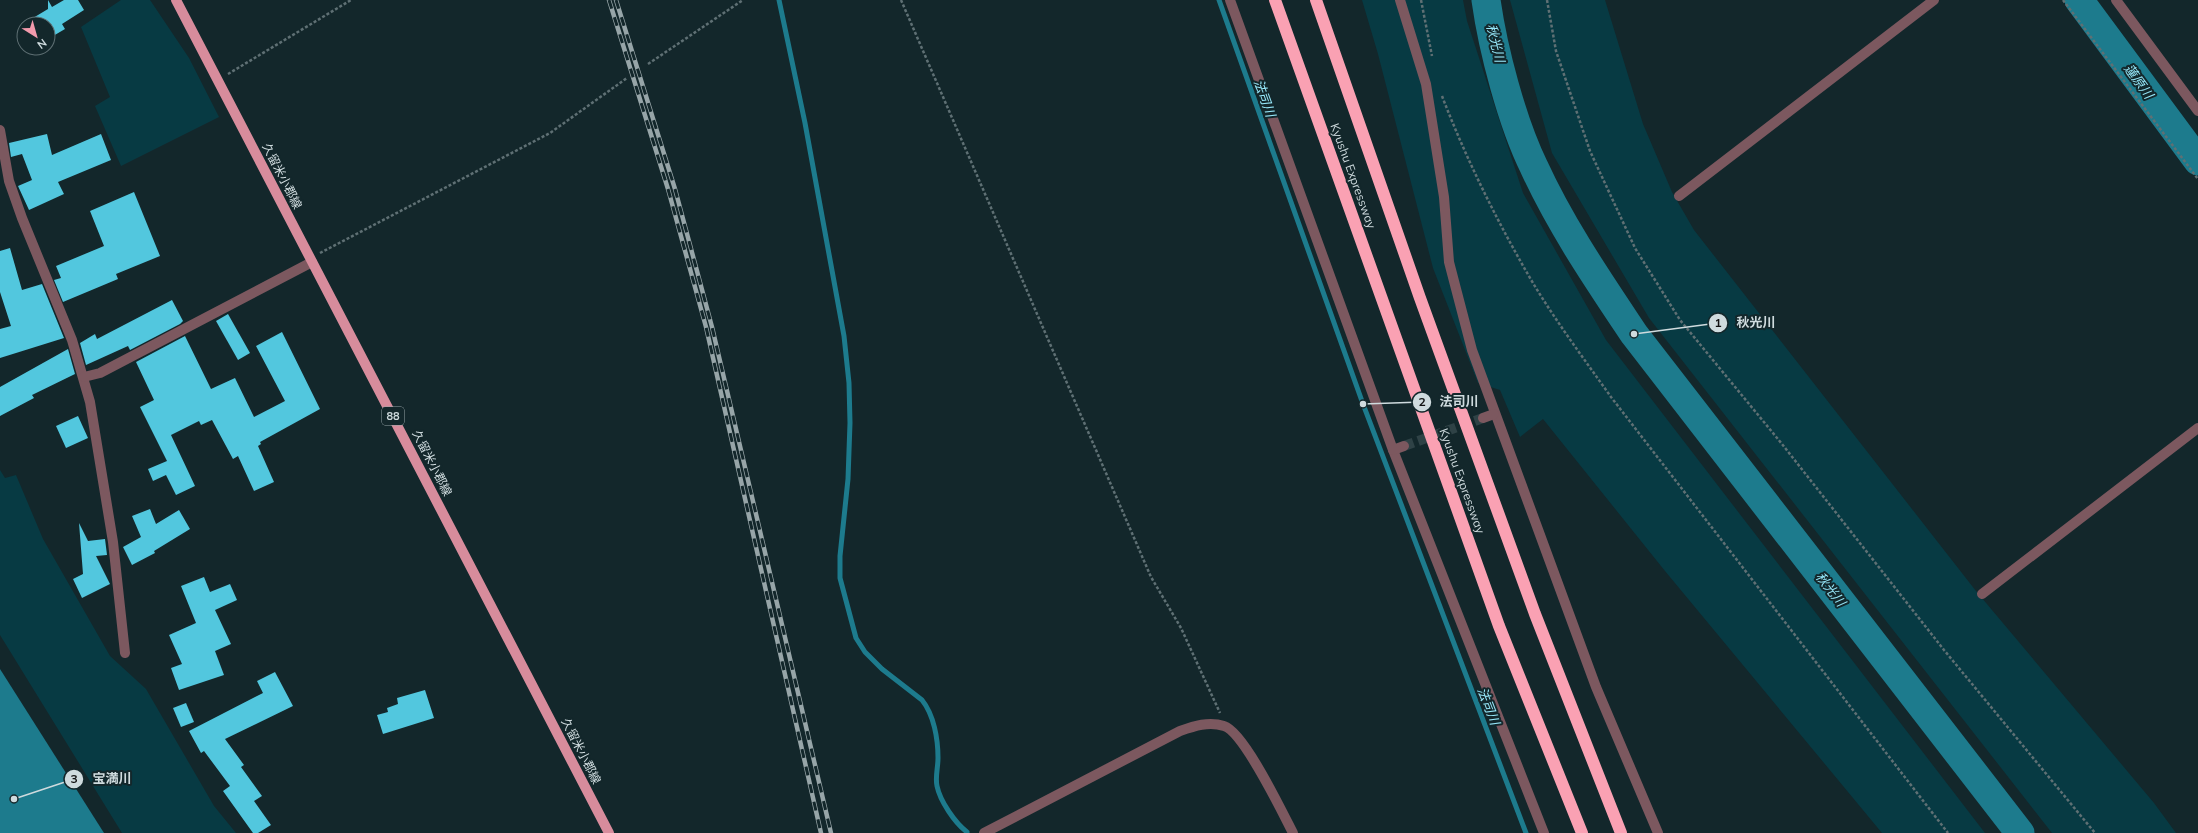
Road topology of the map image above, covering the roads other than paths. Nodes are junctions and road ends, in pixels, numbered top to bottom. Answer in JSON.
{"nodes":[{"id":1,"x":176,"y":0,"type":"edge"},
{"id":2,"x":1230,"y":0,"type":"edge"},
{"id":3,"x":1275,"y":0,"type":"edge"},
{"id":4,"x":1316,"y":0,"type":"edge"},
{"id":5,"x":1400,"y":0,"type":"edge"},
{"id":6,"x":1934,"y":0,"type":"edge"},
{"id":7,"x":2116,"y":0,"type":"edge"},
{"id":8,"x":2198,"y":111,"type":"edge"},
{"id":9,"x":0,"y":130,"type":"edge"},
{"id":10,"x":1678,"y":196,"type":"dead end"},
{"id":11,"x":312,"y":262,"type":"junction"},
{"id":12,"x":84,"y":377,"type":"junction"},
{"id":13,"x":1494,"y":414,"type":"junction"},
{"id":14,"x":1482,"y":418,"type":"tunnel mouth"},
{"id":15,"x":2198,"y":428,"type":"edge"},
{"id":16,"x":1404,"y":446,"type":"tunnel mouth"},
{"id":17,"x":1393,"y":450,"type":"junction"},
{"id":18,"x":1982,"y":594,"type":"dead end"},
{"id":19,"x":125,"y":653,"type":"dead end"},
{"id":20,"x":609,"y":833,"type":"edge"},
{"id":21,"x":984,"y":833,"type":"edge"},
{"id":22,"x":1293,"y":833,"type":"edge"},
{"id":23,"x":1544,"y":833,"type":"edge"},
{"id":24,"x":1582,"y":833,"type":"edge"},
{"id":25,"x":1621,"y":833,"type":"edge"},
{"id":26,"x":1658,"y":833,"type":"edge"}],
"edges":[{"from":1,"to":11,"type":"main road","name":"久留米小郡線","number":"88"},
{"from":2,"to":17,"type":"street"},
{"from":3,"to":24,"type":"highway","name":"Kyushu Expressway"},
{"from":4,"to":25,"type":"highway","name":"Kyushu Expressway"},
{"from":5,"to":13,"type":"street"},
{"from":6,"to":10,"type":"street"},
{"from":7,"to":8,"type":"street"},
{"from":9,"to":12,"type":"street"},
{"from":11,"to":12,"type":"street"},
{"from":11,"to":20,"type":"main road","name":"久留米小郡線","number":"88"},
{"from":12,"to":19,"type":"street"},
{"from":13,"to":14,"type":"street"},
{"from":13,"to":26,"type":"street"},
{"from":15,"to":18,"type":"street"},
{"from":16,"to":17,"type":"street"},
{"from":17,"to":23,"type":"street"},
{"from":21,"to":22,"type":"street"}]}
